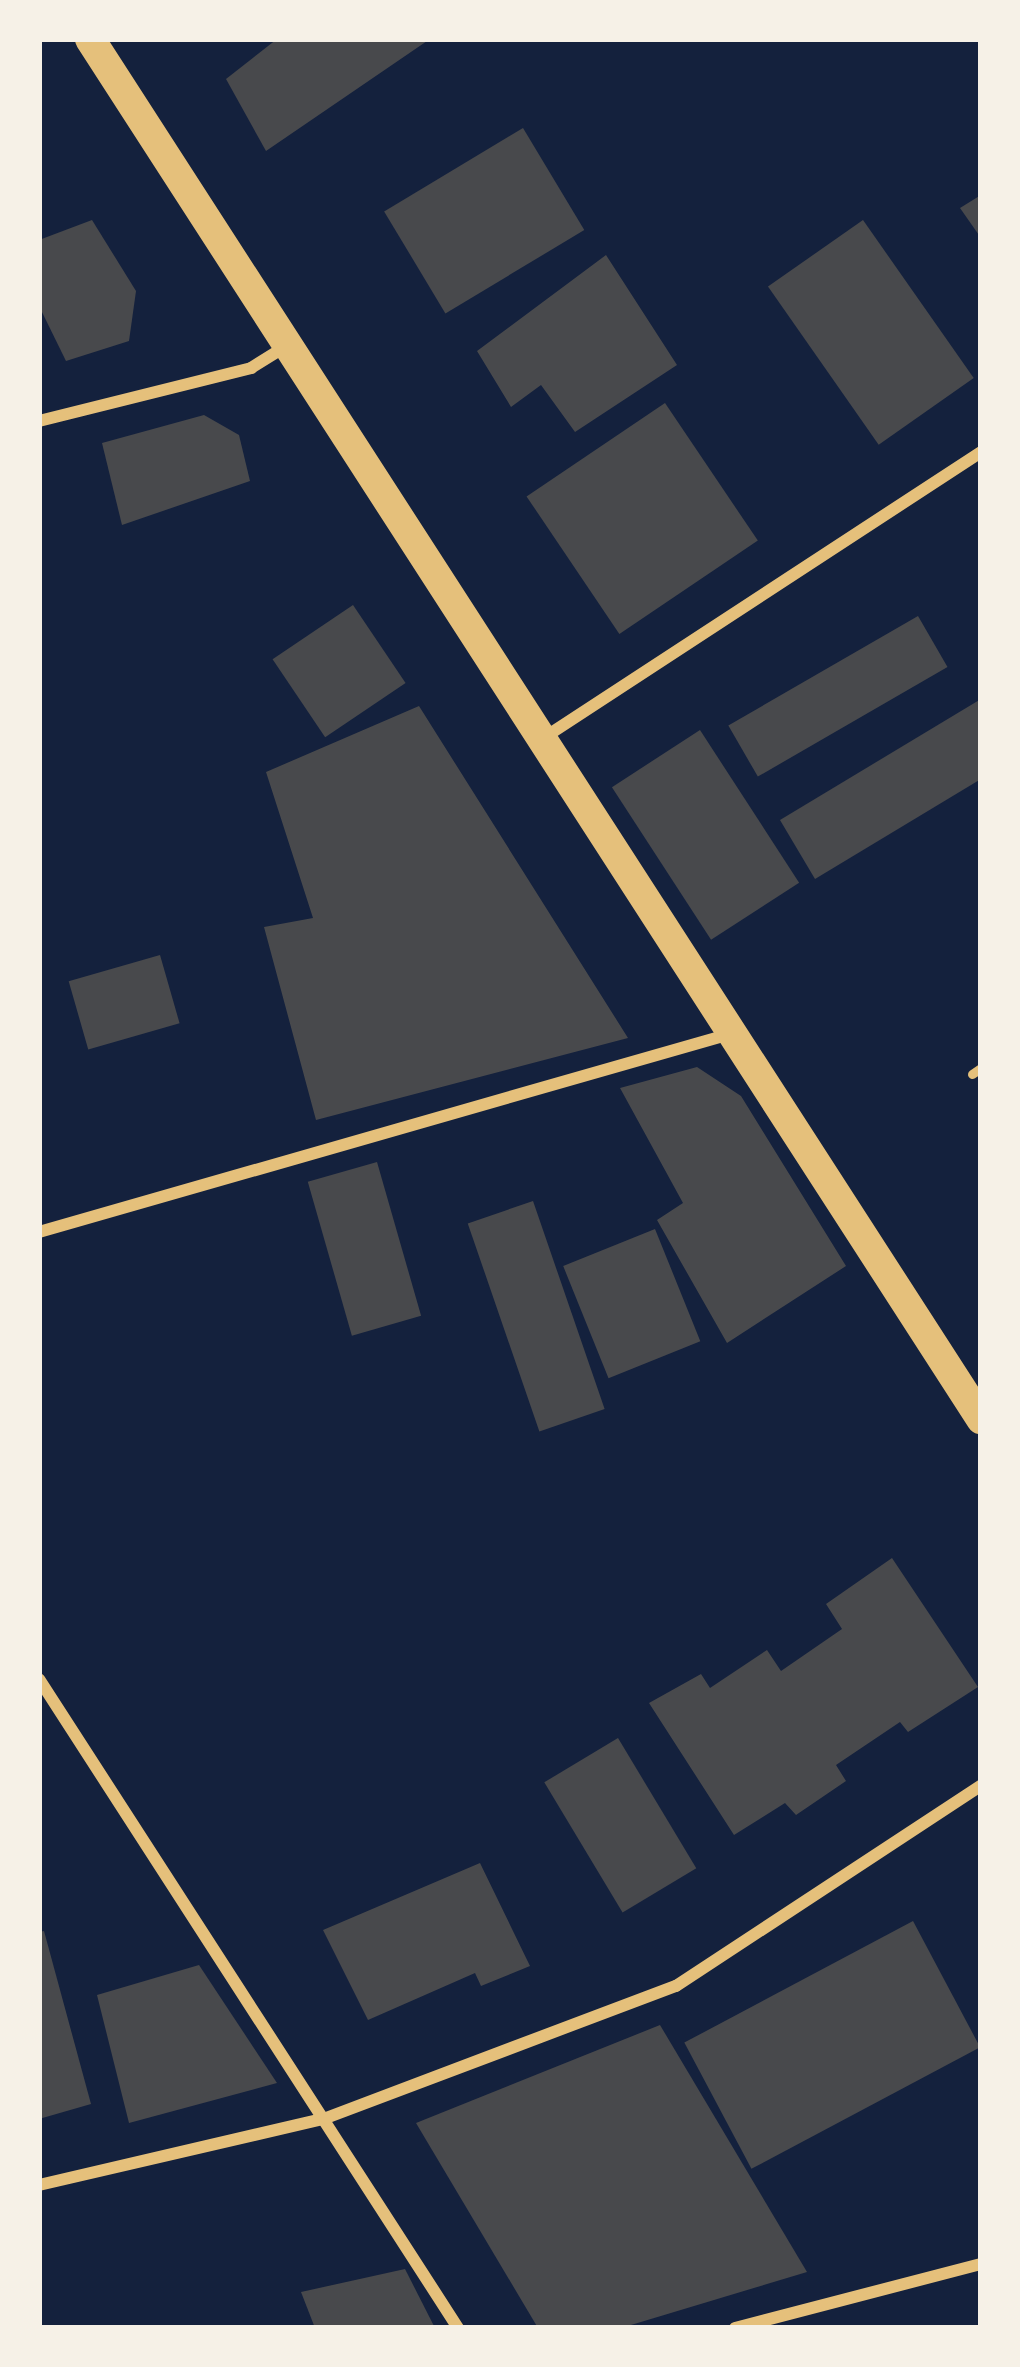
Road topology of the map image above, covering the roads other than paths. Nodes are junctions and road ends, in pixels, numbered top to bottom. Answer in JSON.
{"nodes":[{"id":1,"x":90,"y":39,"type":"edge"},
{"id":2,"x":285,"y":347,"type":"junction"},
{"id":3,"x":39,"y":421,"type":"edge"},
{"id":4,"x":981,"y":452,"type":"edge"},
{"id":5,"x":544,"y":738,"type":"junction"},
{"id":6,"x":730,"y":1034,"type":"junction"},
{"id":7,"x":39,"y":1232,"type":"edge"},
{"id":8,"x":981,"y":1418,"type":"edge"},
{"id":9,"x":39,"y":1679,"type":"edge"},
{"id":10,"x":981,"y":1786,"type":"edge"},
{"id":11,"x":326,"y":2117,"type":"junction"},
{"id":12,"x":39,"y":2185,"type":"edge"},
{"id":13,"x":981,"y":2264,"type":"edge"},
{"id":14,"x":458,"y":2328,"type":"edge"},
{"id":15,"x":735,"y":2328,"type":"edge"}],
"edges":[{"from":1,"to":2,"type":"main road"},
{"from":2,"to":3,"type":"street"},
{"from":2,"to":5,"type":"main road"},
{"from":4,"to":5,"type":"street"},
{"from":5,"to":6,"type":"main road"},
{"from":6,"to":7,"type":"street"},
{"from":6,"to":8,"type":"main road"},
{"from":9,"to":11,"type":"street"},
{"from":10,"to":11,"type":"street"},
{"from":11,"to":12,"type":"street"},
{"from":11,"to":14,"type":"street"},
{"from":13,"to":15,"type":"street"}]}
